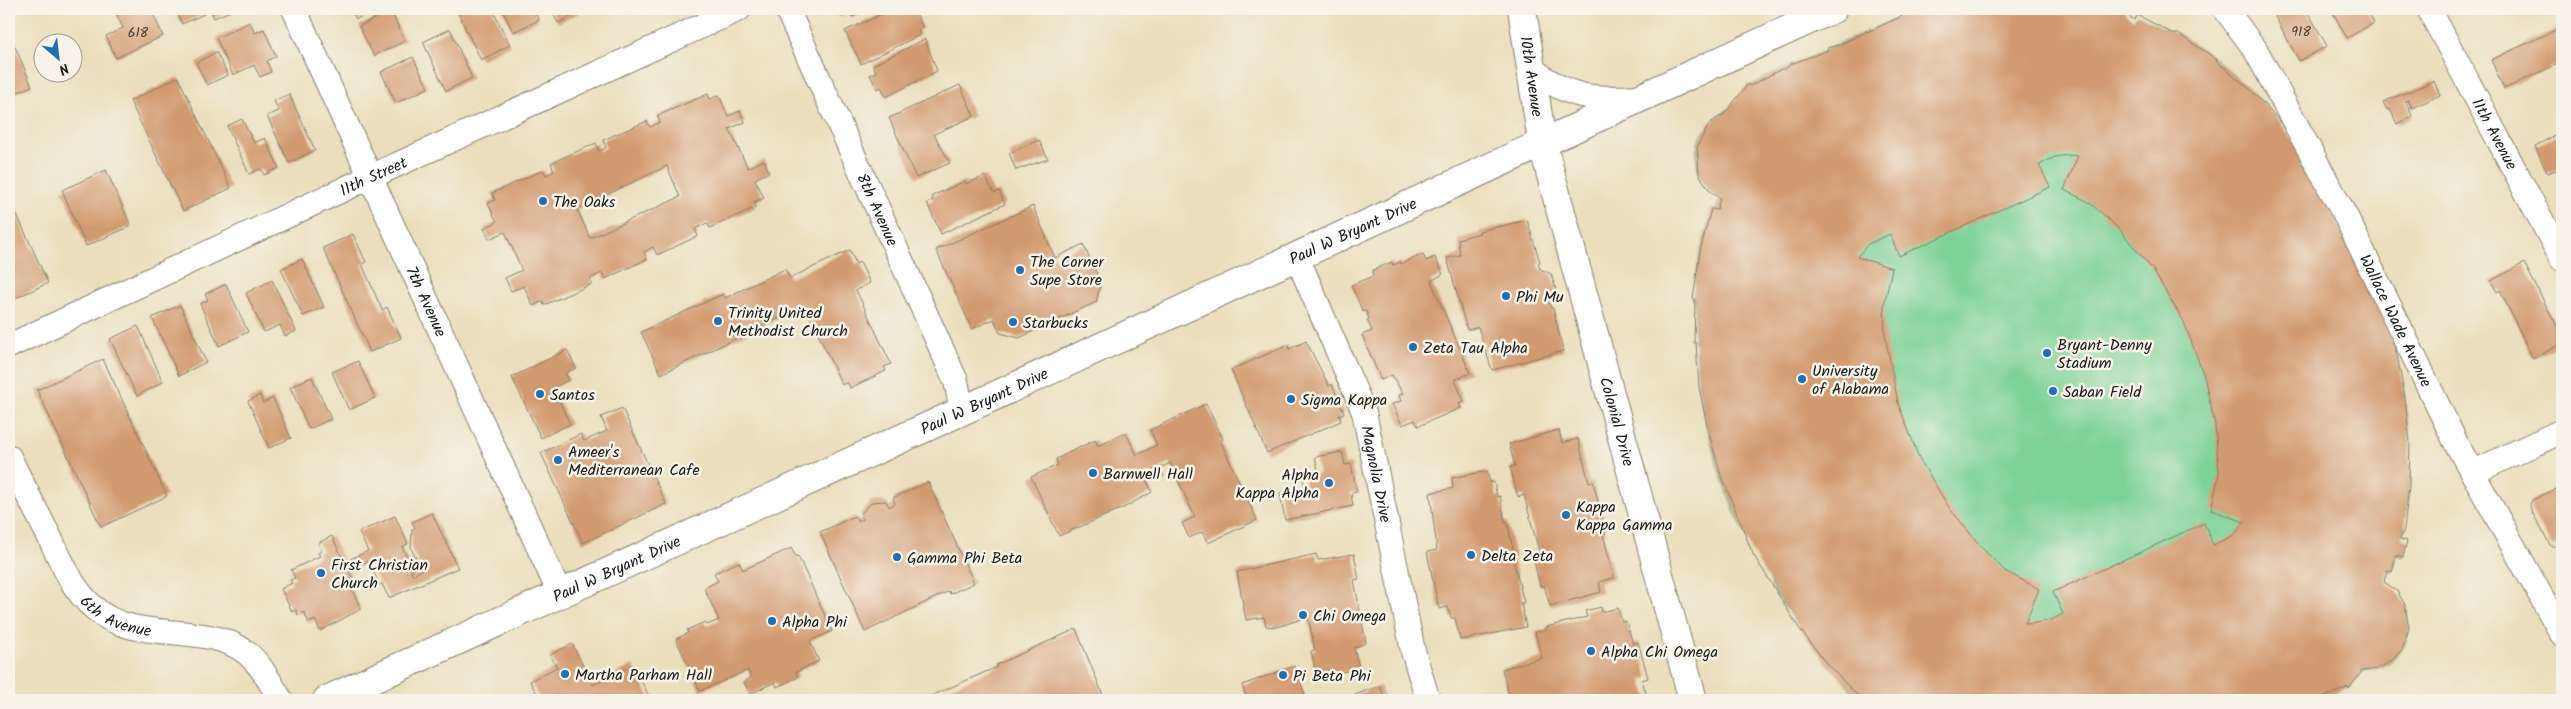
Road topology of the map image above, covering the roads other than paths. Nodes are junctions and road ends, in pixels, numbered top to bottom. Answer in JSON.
{"nodes":[{"id":1,"x":294,"y":9,"type":"edge"},
{"id":2,"x":739,"y":9,"type":"edge"},
{"id":3,"x":788,"y":9,"type":"edge"},
{"id":4,"x":1522,"y":9,"type":"edge"},
{"id":5,"x":1833,"y":9,"type":"edge"},
{"id":6,"x":2225,"y":9,"type":"edge"},
{"id":7,"x":2429,"y":9,"type":"edge"},
{"id":8,"x":1531,"y":68,"type":"junction"},
{"id":9,"x":1640,"y":97,"type":"junction"},
{"id":10,"x":1542,"y":142,"type":"junction"},
{"id":11,"x":370,"y":177,"type":"junction"},
{"id":12,"x":1297,"y":257,"type":"junction"},
{"id":13,"x":2562,"y":259,"type":"edge"},
{"id":14,"x":9,"y":346,"type":"edge"},
{"id":15,"x":962,"y":411,"type":"junction"},
{"id":16,"x":2562,"y":432,"type":"edge"},
{"id":17,"x":9,"y":457,"type":"edge"},
{"id":18,"x":2474,"y":472,"type":"junction"},
{"id":19,"x":560,"y":594,"type":"junction"},
{"id":20,"x":2562,"y":634,"type":"edge"},
{"id":21,"x":281,"y":700,"type":"edge"},
{"id":22,"x":327,"y":700,"type":"edge"},
{"id":23,"x":1428,"y":700,"type":"edge"},
{"id":24,"x":1693,"y":700,"type":"edge"}],
"edges":[{"from":1,"to":11,"type":"street","name":"7th Avenue"},
{"from":2,"to":11,"type":"street","name":"11th Street"},
{"from":3,"to":15,"type":"street","name":"8th Avenue"},
{"from":4,"to":8,"type":"main road","name":"10th Avenue"},
{"from":5,"to":9,"type":"main road","name":"Paul W Bryant Drive"},
{"from":6,"to":18,"type":"street","name":"Wallace Wade Avenue"},
{"from":7,"to":13,"type":"street","name":"11th Avenue"},
{"from":8,"to":9,"type":"street","name":"Paul W Bryant Drive"},
{"from":8,"to":10,"type":"main road","name":"10th Avenue"},
{"from":9,"to":10,"type":"main road","name":"Paul W Bryant Drive"},
{"from":10,"to":12,"type":"main road","name":"Paul W Bryant Drive"},
{"from":10,"to":24,"type":"main road","name":"Colonial Drive"},
{"from":11,"to":14,"type":"street","name":"11th Street"},
{"from":11,"to":19,"type":"street","name":"7th Avenue"},
{"from":12,"to":15,"type":"main road","name":"Paul W Bryant Drive"},
{"from":12,"to":23,"type":"street","name":"Magnolia Drive"},
{"from":15,"to":19,"type":"main road","name":"Paul W Bryant Drive"},
{"from":16,"to":18,"type":"street"},
{"from":17,"to":21,"type":"street","name":"6th Avenue"},
{"from":18,"to":20,"type":"street","name":"Wallace Wade Avenue"},
{"from":19,"to":22,"type":"main road","name":"Paul W Bryant Drive"}]}
